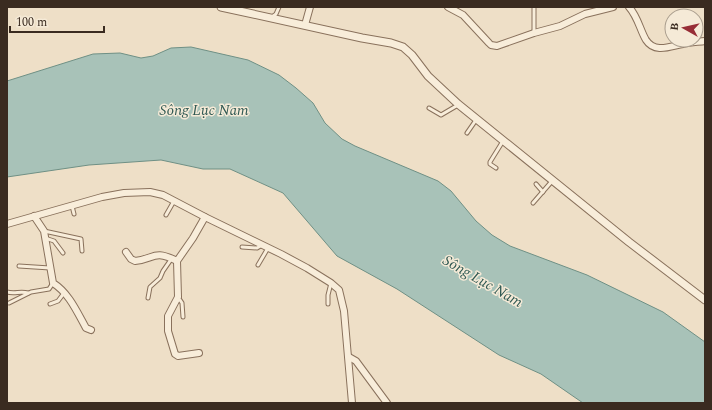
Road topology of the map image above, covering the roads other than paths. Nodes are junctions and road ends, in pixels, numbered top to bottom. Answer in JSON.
{"nodes":[{"id":1,"x":221,"y":7,"type":"edge"},
{"id":2,"x":279,"y":7,"type":"edge"},
{"id":3,"x":310,"y":7,"type":"edge"},
{"id":4,"x":448,"y":7,"type":"edge"},
{"id":5,"x":534,"y":7,"type":"edge"},
{"id":6,"x":612,"y":7,"type":"edge"},
{"id":7,"x":629,"y":7,"type":"edge"},
{"id":8,"x":270,"y":18,"type":"junction"},
{"id":9,"x":305,"y":25,"type":"junction"},
{"id":10,"x":534,"y":33,"type":"junction"},
{"id":11,"x":705,"y":41,"type":"edge"},
{"id":12,"x":458,"y":104,"type":"junction"},
{"id":13,"x":429,"y":108,"type":"dead end"},
{"id":14,"x":476,"y":120,"type":"junction"},
{"id":15,"x":467,"y":133,"type":"dead end"},
{"id":16,"x":503,"y":141,"type":"junction"},
{"id":17,"x":496,"y":168,"type":"dead end"},
{"id":18,"x":553,"y":180,"type":"junction"},
{"id":19,"x":536,"y":184,"type":"dead end"},
{"id":20,"x":543,"y":192,"type":"junction"},
{"id":21,"x":175,"y":200,"type":"junction"},
{"id":22,"x":533,"y":203,"type":"dead end"},
{"id":23,"x":71,"y":206,"type":"junction"},
{"id":24,"x":74,"y":214,"type":"dead end"},
{"id":25,"x":166,"y":215,"type":"dead end"},
{"id":26,"x":34,"y":216,"type":"junction"},
{"id":27,"x":205,"y":217,"type":"junction"},
{"id":28,"x":7,"y":224,"type":"edge"},
{"id":29,"x":44,"y":231,"type":"junction"},
{"id":30,"x":46,"y":238,"type":"junction"},
{"id":31,"x":265,"y":246,"type":"junction"},
{"id":32,"x":242,"y":247,"type":"dead end"},
{"id":33,"x":82,"y":251,"type":"dead end"},
{"id":34,"x":126,"y":252,"type":"dead end"},
{"id":35,"x":63,"y":253,"type":"dead end"},
{"id":36,"x":174,"y":260,"type":"junction"},
{"id":37,"x":258,"y":265,"type":"dead end"},
{"id":38,"x":19,"y":266,"type":"dead end"},
{"id":39,"x":50,"y":268,"type":"junction"},
{"id":40,"x":331,"y":282,"type":"junction"},
{"id":41,"x":53,"y":283,"type":"junction"},
{"id":42,"x":7,"y":292,"type":"edge"},
{"id":43,"x":28,"y":293,"type":"junction"},
{"id":44,"x":64,"y":293,"type":"junction"},
{"id":45,"x":148,"y":298,"type":"dead end"},
{"id":46,"x":177,"y":300,"type":"junction"},
{"id":47,"x":705,"y":300,"type":"edge"},
{"id":48,"x":9,"y":304,"type":"dead end"},
{"id":49,"x":50,"y":304,"type":"dead end"},
{"id":50,"x":328,"y":304,"type":"dead end"},
{"id":51,"x":183,"y":317,"type":"dead end"},
{"id":52,"x":91,"y":330,"type":"dead end"},
{"id":53,"x":199,"y":353,"type":"dead end"},
{"id":54,"x":349,"y":357,"type":"junction"},
{"id":55,"x":352,"y":403,"type":"edge"},
{"id":56,"x":388,"y":403,"type":"edge"}],
"edges":[{"from":1,"to":8,"type":"street"},
{"from":2,"to":8,"type":"lane"},
{"from":3,"to":9,"type":"street"},
{"from":4,"to":10,"type":"street"},
{"from":5,"to":10,"type":"lane"},
{"from":6,"to":10,"type":"street"},
{"from":7,"to":11,"type":"street"},
{"from":8,"to":9,"type":"street"},
{"from":9,"to":12,"type":"street"},
{"from":12,"to":13,"type":"lane"},
{"from":12,"to":14,"type":"street"},
{"from":14,"to":15,"type":"lane"},
{"from":14,"to":16,"type":"street"},
{"from":16,"to":17,"type":"lane"},
{"from":16,"to":18,"type":"street"},
{"from":18,"to":20,"type":"lane"},
{"from":18,"to":47,"type":"street"},
{"from":19,"to":20,"type":"lane"},
{"from":20,"to":22,"type":"lane"},
{"from":21,"to":23,"type":"street"},
{"from":21,"to":25,"type":"lane"},
{"from":21,"to":27,"type":"street"},
{"from":23,"to":24,"type":"lane"},
{"from":23,"to":26,"type":"street"},
{"from":26,"to":28,"type":"street"},
{"from":26,"to":29,"type":"street"},
{"from":27,"to":31,"type":"street"},
{"from":27,"to":36,"type":"street"},
{"from":29,"to":30,"type":"street"},
{"from":29,"to":33,"type":"lane"},
{"from":30,"to":35,"type":"lane"},
{"from":30,"to":39,"type":"street"},
{"from":31,"to":32,"type":"lane"},
{"from":31,"to":37,"type":"lane"},
{"from":31,"to":40,"type":"street"},
{"from":34,"to":36,"type":"street"},
{"from":36,"to":45,"type":"lane"},
{"from":36,"to":46,"type":"street"},
{"from":38,"to":39,"type":"lane"},
{"from":39,"to":41,"type":"street"},
{"from":40,"to":50,"type":"lane"},
{"from":40,"to":54,"type":"street"},
{"from":41,"to":43,"type":"lane"},
{"from":41,"to":44,"type":"street"},
{"from":42,"to":43,"type":"lane"},
{"from":43,"to":48,"type":"lane"},
{"from":44,"to":49,"type":"lane"},
{"from":44,"to":52,"type":"street"},
{"from":46,"to":51,"type":"lane"},
{"from":46,"to":53,"type":"street"},
{"from":54,"to":55,"type":"street"},
{"from":54,"to":56,"type":"street"}]}
